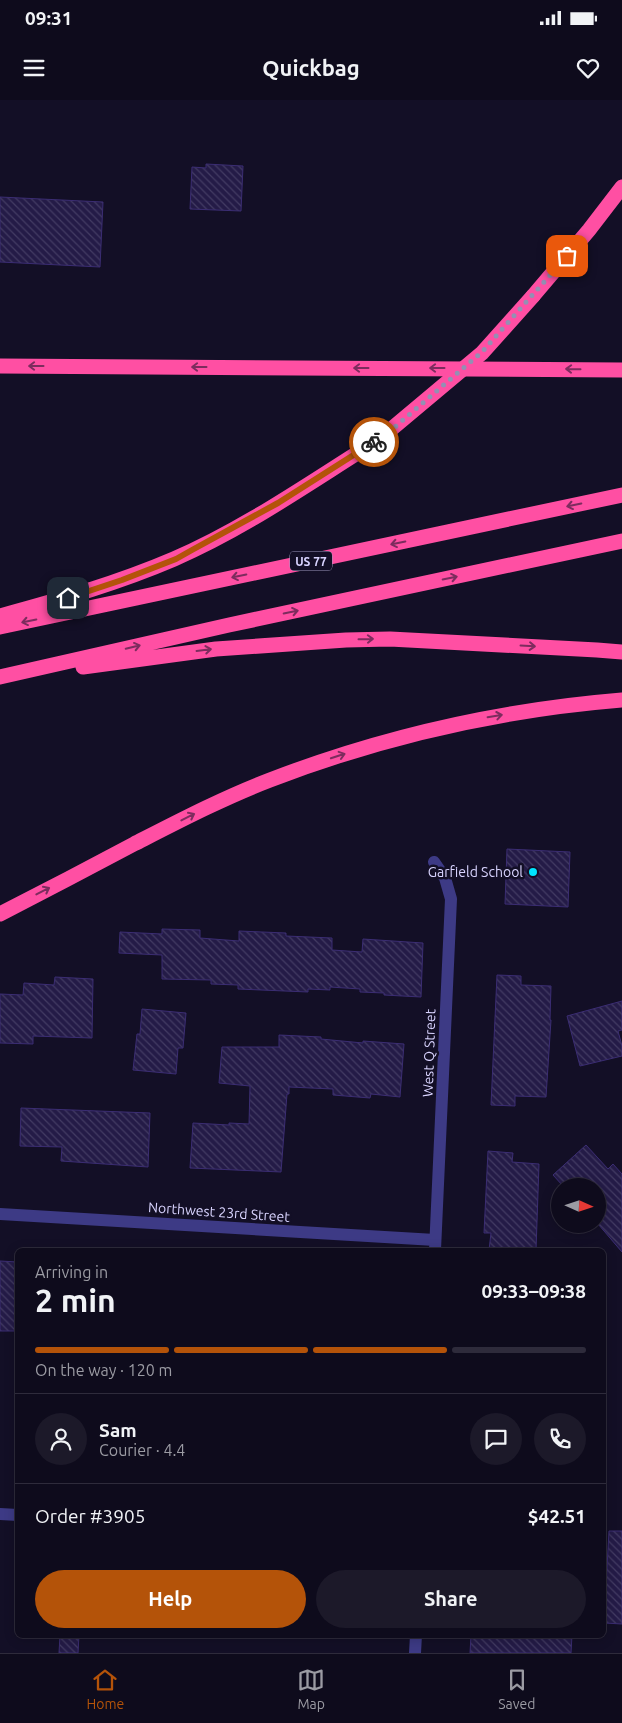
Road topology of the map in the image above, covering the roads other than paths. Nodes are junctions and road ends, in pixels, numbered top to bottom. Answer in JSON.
{"nodes":[{"id":1,"x":622,"y":187,"type":"edge"},
{"id":2,"x":0,"y":366,"type":"edge"},
{"id":3,"x":622,"y":370,"type":"edge"},
{"id":4,"x":622,"y":495,"type":"edge"},
{"id":5,"x":622,"y":541,"type":"edge"},
{"id":6,"x":0,"y":616,"type":"edge"},
{"id":7,"x":0,"y":627,"type":"edge"},
{"id":8,"x":622,"y":652,"type":"edge"},
{"id":9,"x":0,"y":679,"type":"edge"},
{"id":10,"x":622,"y":700,"type":"edge"},
{"id":11,"x":434,"y":862,"type":"dead end"},
{"id":12,"x":0,"y":914,"type":"edge"},
{"id":13,"x":0,"y":1214,"type":"edge"},
{"id":14,"x":435,"y":1245,"type":"edge"},
{"id":15,"x":0,"y":1514,"type":"edge"},
{"id":16,"x":15,"y":1515,"type":"edge"},
{"id":17,"x":416,"y":1638,"type":"edge"},
{"id":18,"x":415,"y":1653,"type":"edge"}],
"edges":[{"from":1,"to":6,"type":"highway","bridge":true},
{"from":3,"to":2,"type":"highway","one_way":true},
{"from":4,"to":7,"type":"highway","number":"US 77","one_way":true},
{"from":9,"to":5,"type":"highway","one_way":true},
{"from":9,"to":8,"type":"highway","one_way":true},
{"from":12,"to":10,"type":"highway","one_way":true},
{"from":11,"to":14,"type":"street","name":"West Q Street"},
{"from":13,"to":14,"type":"street","name":"Northwest 23rd Street"},
{"from":15,"to":16,"type":"street"},
{"from":17,"to":18,"type":"street"}]}
